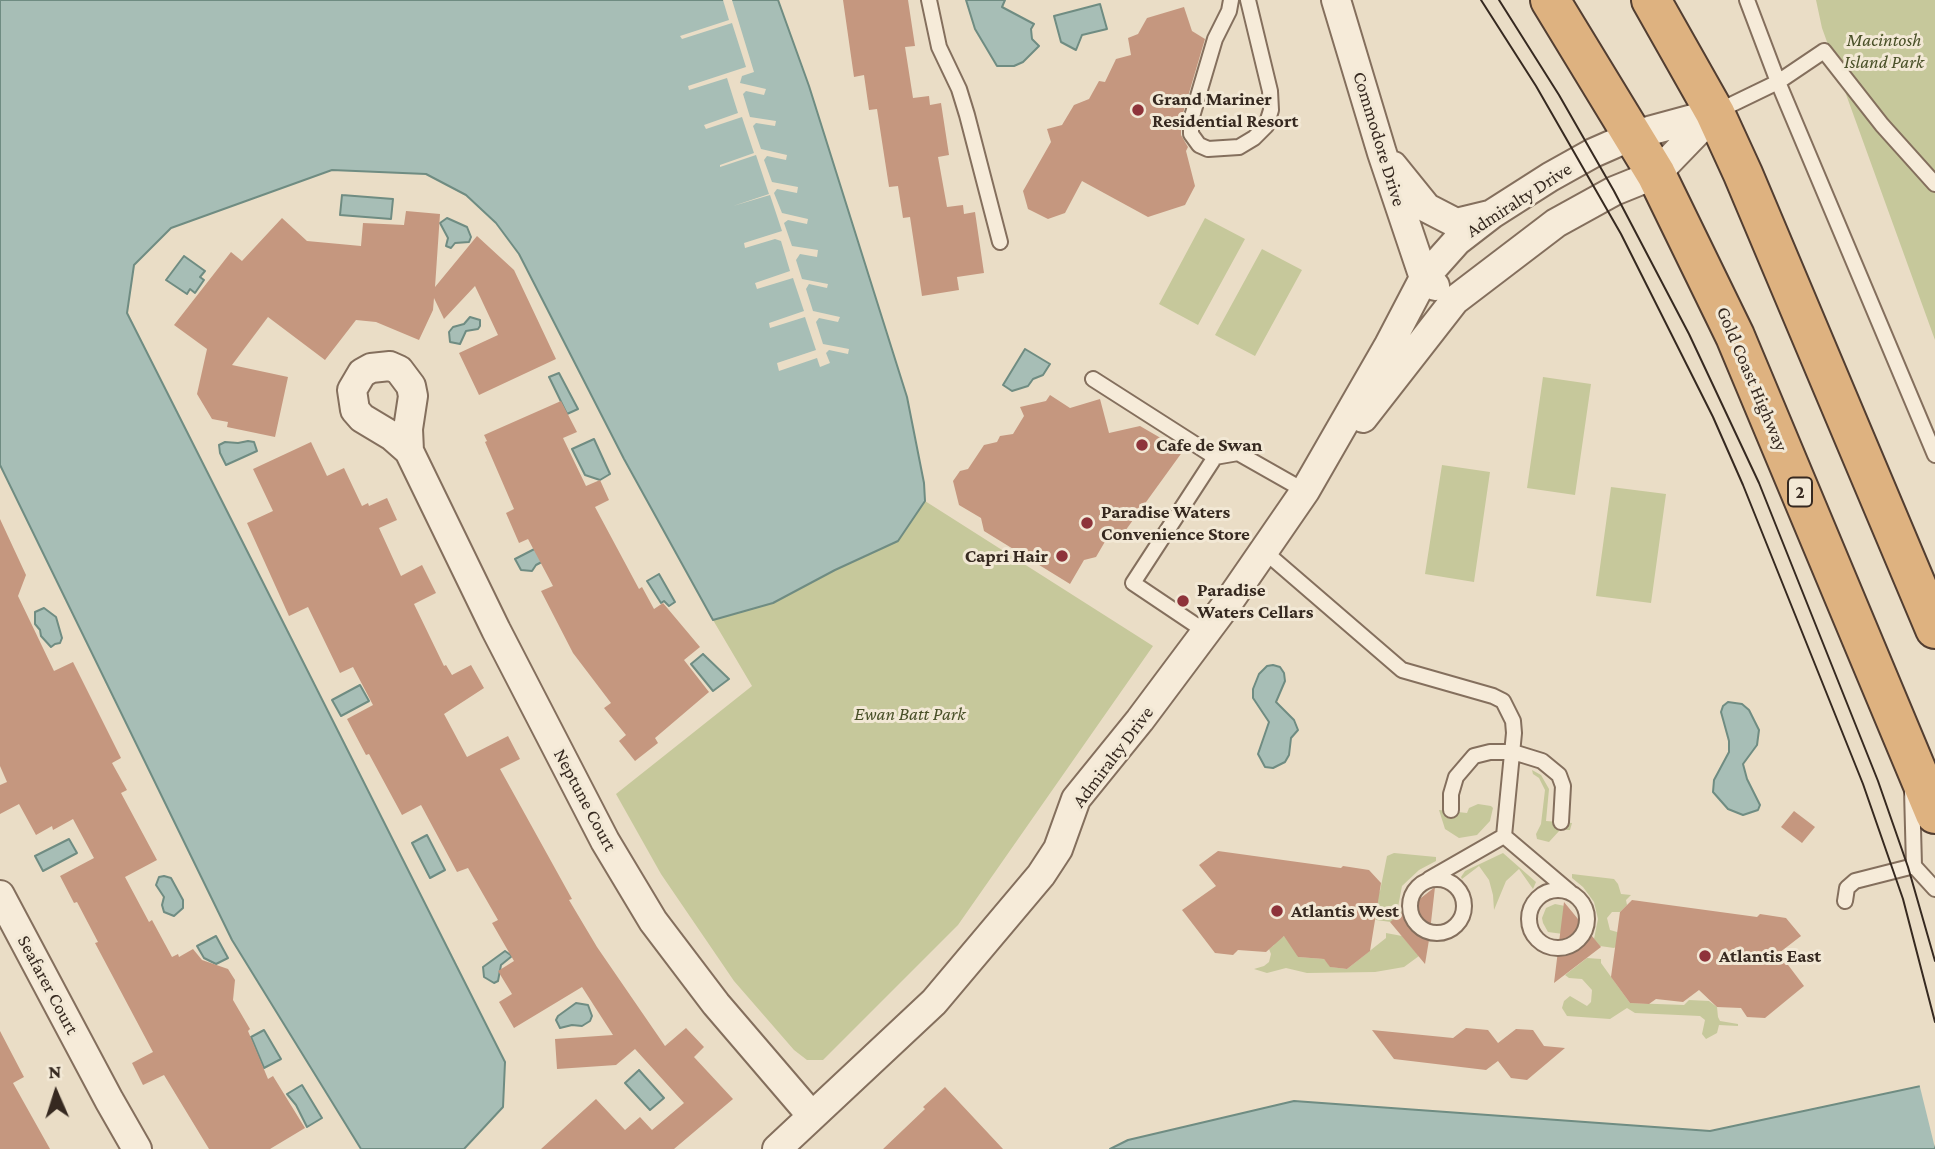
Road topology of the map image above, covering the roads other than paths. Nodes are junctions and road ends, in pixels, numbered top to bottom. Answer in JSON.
{"nodes":[{"id":1,"x":929,"y":0,"type":"edge"},
{"id":2,"x":1231,"y":0,"type":"edge"},
{"id":3,"x":1248,"y":0,"type":"edge"},
{"id":4,"x":1336,"y":0,"type":"edge"},
{"id":5,"x":1550,"y":0,"type":"edge"},
{"id":6,"x":1651,"y":0,"type":"edge"},
{"id":7,"x":1747,"y":0,"type":"edge"},
{"id":8,"x":1778,"y":82,"type":"junction"},
{"id":9,"x":1715,"y":113,"type":"junction"},
{"id":10,"x":1634,"y":135,"type":"junction"},
{"id":11,"x":1382,"y":153,"type":"junction"},
{"id":12,"x":1656,"y":174,"type":"junction"},
{"id":13,"x":1935,"y":184,"type":"edge"},
{"id":14,"x":1492,"y":214,"type":"junction"},
{"id":15,"x":1000,"y":242,"type":"dead end"},
{"id":16,"x":1424,"y":278,"type":"junction"},
{"id":17,"x":1455,"y":300,"type":"junction"},
{"id":18,"x":1093,"y":379,"type":"dead end"},
{"id":19,"x":409,"y":451,"type":"dead end"},
{"id":20,"x":1935,"y":455,"type":"edge"},
{"id":21,"x":1214,"y":457,"type":"junction"},
{"id":22,"x":1312,"y":481,"type":"junction"},
{"id":23,"x":1264,"y":551,"type":"junction"},
{"id":24,"x":1935,"y":629,"type":"edge"},
{"id":25,"x":1206,"y":632,"type":"junction"},
{"id":26,"x":1513,"y":752,"type":"junction"},
{"id":27,"x":1911,"y":760,"type":"junction"},
{"id":28,"x":1451,"y":810,"type":"dead end"},
{"id":29,"x":1935,"y":814,"type":"edge"},
{"id":30,"x":1561,"y":822,"type":"dead end"},
{"id":31,"x":1504,"y":836,"type":"junction"},
{"id":32,"x":1914,"y":866,"type":"junction"},
{"id":33,"x":1424,"y":882,"type":"dead end"},
{"id":34,"x":1935,"y":889,"type":"edge"},
{"id":35,"x":0,"y":895,"type":"edge"},
{"id":36,"x":1576,"y":897,"type":"junction"},
{"id":37,"x":1845,"y":901,"type":"dead end"},
{"id":38,"x":812,"y":1116,"type":"junction"},
{"id":39,"x":137,"y":1149,"type":"edge"},
{"id":40,"x":777,"y":1149,"type":"edge"}],
"edges":[{"from":1,"to":15,"type":"lane"},
{"from":2,"to":3,"type":"lane"},
{"from":4,"to":11,"type":"street","name":"Commodore Drive"},
{"from":5,"to":10,"type":"highway","name":"Gold Coast Highway","number":"2"},
{"from":6,"to":9,"type":"highway"},
{"from":7,"to":8,"type":"lane"},
{"from":8,"to":9,"type":"lane"},
{"from":8,"to":13,"type":"lane"},
{"from":8,"to":20,"type":"lane"},
{"from":9,"to":10,"type":"street","name":"Admiralty Drive"},
{"from":9,"to":12,"type":"street"},
{"from":9,"to":24,"type":"highway"},
{"from":10,"to":12,"type":"highway","name":"Gold Coast Highway","number":"2"},
{"from":10,"to":14,"type":"street","name":"Admiralty Drive"},
{"from":11,"to":14,"type":"street"},
{"from":11,"to":16,"type":"street","name":"Commodore Drive"},
{"from":12,"to":17,"type":"street","name":"Admiralty Drive"},
{"from":12,"to":27,"type":"highway","name":"Gold Coast Highway","number":"2"},
{"from":14,"to":16,"type":"street","name":"Admiralty Drive"},
{"from":16,"to":17,"type":"street"},
{"from":16,"to":22,"type":"street","name":"Admiralty Drive"},
{"from":17,"to":22,"type":"street","name":"Admiralty Drive"},
{"from":18,"to":21,"type":"lane"},
{"from":19,"to":38,"type":"street","name":"Neptune Court"},
{"from":21,"to":22,"type":"lane"},
{"from":21,"to":25,"type":"lane"},
{"from":22,"to":23,"type":"street","name":"Admiralty Drive"},
{"from":23,"to":25,"type":"street","name":"Admiralty Drive"},
{"from":23,"to":26,"type":"lane"},
{"from":25,"to":38,"type":"street","name":"Admiralty Drive"},
{"from":26,"to":28,"type":"lane"},
{"from":26,"to":30,"type":"lane"},
{"from":26,"to":31,"type":"lane"},
{"from":27,"to":29,"type":"highway","name":"Gold Coast Highway","number":"2"},
{"from":27,"to":32,"type":"lane"},
{"from":31,"to":33,"type":"lane"},
{"from":31,"to":36,"type":"lane"},
{"from":32,"to":34,"type":"lane"},
{"from":32,"to":37,"type":"lane"},
{"from":35,"to":39,"type":"street","name":"Seafarer Court"},
{"from":36,"to":36,"type":"lane"},
{"from":38,"to":40,"type":"street","name":"Admiralty Drive"}]}
